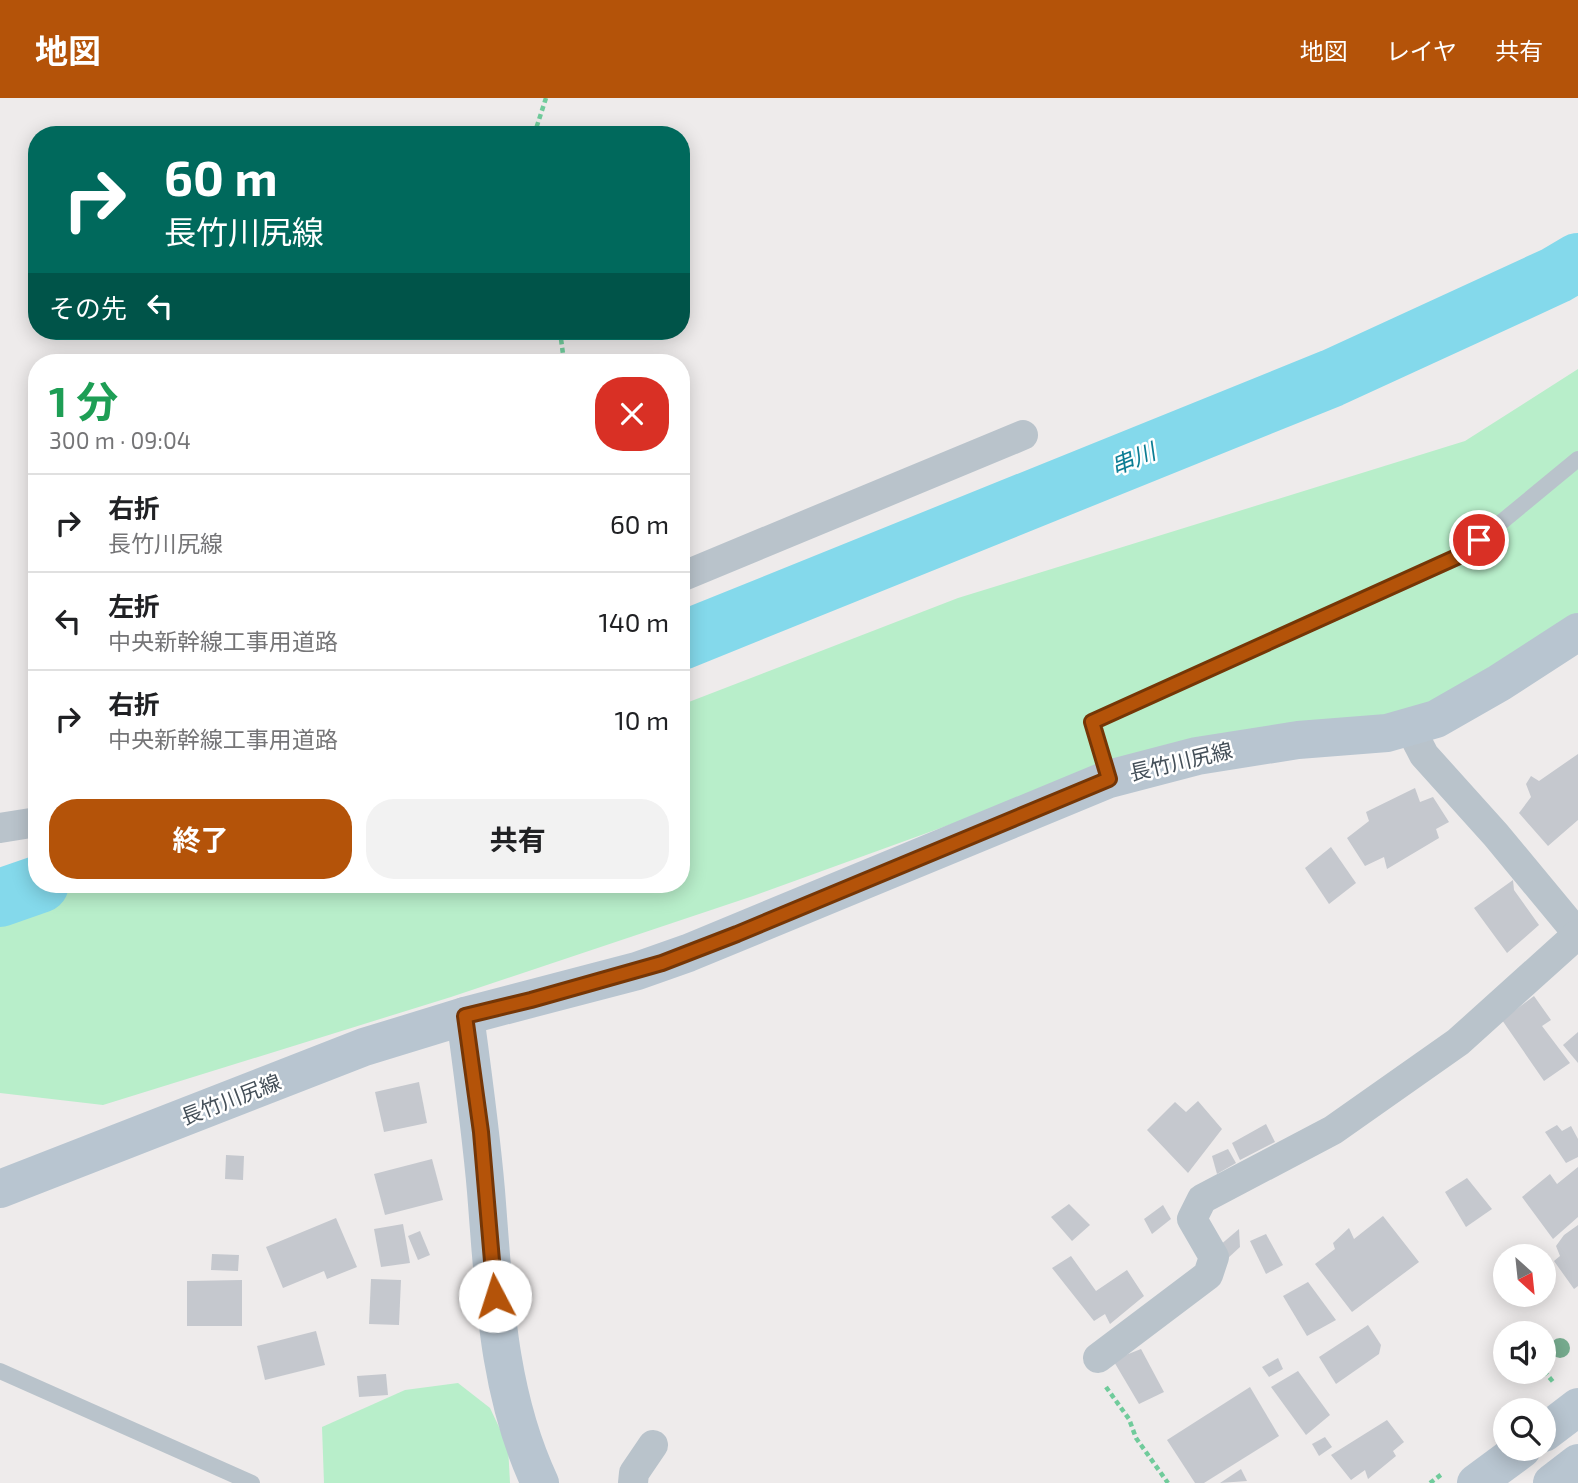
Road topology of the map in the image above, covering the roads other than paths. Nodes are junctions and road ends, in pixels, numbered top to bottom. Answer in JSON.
{"nodes":[{"id":1,"x":1023,"y":435,"type":"dead end"},
{"id":2,"x":1578,"y":459,"type":"edge"},
{"id":3,"x":690,"y":573,"type":"edge"},
{"id":4,"x":1578,"y":632,"type":"edge"},
{"id":5,"x":1409,"y":728,"type":"junction"},
{"id":6,"x":1109,"y":779,"type":"junction"},
{"id":7,"x":28,"y":823,"type":"edge"},
{"id":8,"x":0,"y":828,"type":"edge"},
{"id":9,"x":1578,"y":934,"type":"edge"},
{"id":10,"x":465,"y":1016,"type":"junction"},
{"id":11,"x":0,"y":1189,"type":"edge"},
{"id":12,"x":1098,"y":1358,"type":"road end"},
{"id":13,"x":0,"y":1371,"type":"edge"},
{"id":14,"x":1578,"y":1407,"type":"edge"},
{"id":15,"x":1556,"y":1424,"type":"edge"},
{"id":16,"x":653,"y":1445,"type":"dead end"},
{"id":17,"x":1506,"y":1461,"type":"edge"},
{"id":18,"x":1578,"y":1463,"type":"edge"},
{"id":19,"x":252,"y":1483,"type":"edge"},
{"id":20,"x":540,"y":1483,"type":"edge"},
{"id":21,"x":633,"y":1483,"type":"edge"},
{"id":22,"x":1476,"y":1483,"type":"edge"},
{"id":23,"x":1552,"y":1483,"type":"edge"}],
"edges":[{"from":1,"to":3,"type":"street"},
{"from":2,"to":6,"type":"lane"},
{"from":4,"to":5,"type":"main road","name":"長竹川尻線"},
{"from":5,"to":6,"type":"main road","name":"長竹川尻線"},
{"from":5,"to":9,"type":"street"},
{"from":6,"to":10,"type":"main road","name":"長竹川尻線"},
{"from":7,"to":8,"type":"street"},
{"from":9,"to":12,"type":"street"},
{"from":10,"to":11,"type":"main road","name":"長竹川尻線"},
{"from":10,"to":20,"type":"main road"},
{"from":13,"to":19,"type":"lane"},
{"from":14,"to":15,"type":"main road"},
{"from":16,"to":21,"type":"street"},
{"from":17,"to":22,"type":"main road"},
{"from":18,"to":23,"type":"main road"}]}
